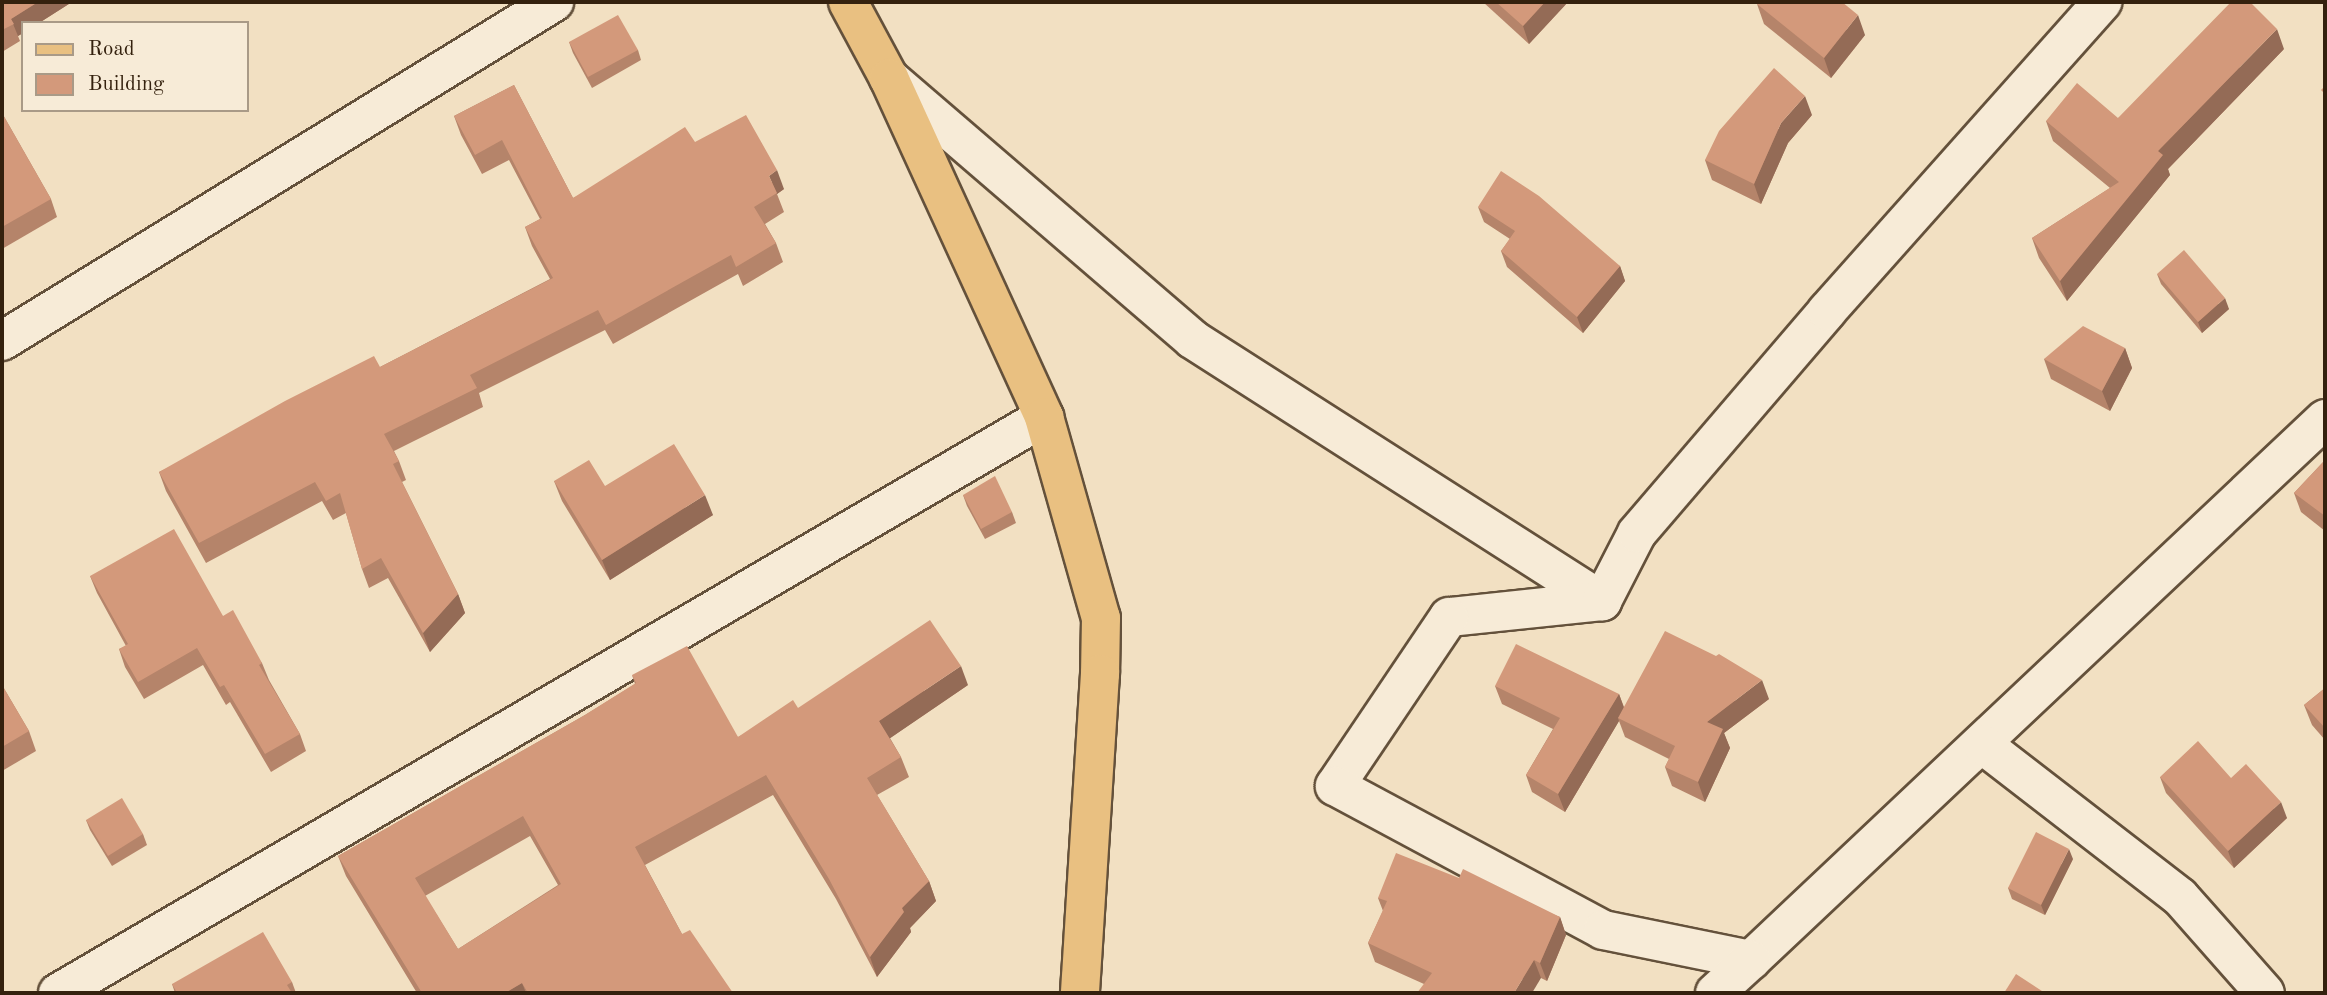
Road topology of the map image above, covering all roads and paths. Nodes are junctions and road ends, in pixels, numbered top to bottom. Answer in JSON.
{"nodes":[{"id":1,"x":554,"y":2,"type":"edge"},
{"id":2,"x":848,"y":2,"type":"edge"},
{"id":3,"x":2102,"y":2,"type":"edge"},
{"id":4,"x":889,"y":78,"type":"junction"},
{"id":5,"x":2,"y":341,"type":"edge"},
{"id":6,"x":1044,"y":416,"type":"junction"},
{"id":7,"x":2325,"y":419,"type":"edge"},
{"id":8,"x":1602,"y":601,"type":"junction"},
{"id":9,"x":1982,"y":744,"type":"junction"},
{"id":10,"x":1751,"y":960,"type":"junction"},
{"id":11,"x":58,"y":993,"type":"edge"},
{"id":12,"x":1080,"y":993,"type":"edge"},
{"id":13,"x":1715,"y":993,"type":"edge"},
{"id":14,"x":2265,"y":993,"type":"edge"}],
"edges":[{"from":1,"to":5,"type":"street"},
{"from":2,"to":4,"type":"main road"},
{"from":3,"to":8,"type":"street"},
{"from":4,"to":6,"type":"main road"},
{"from":4,"to":8,"type":"street"},
{"from":6,"to":11,"type":"street"},
{"from":6,"to":12,"type":"main road"},
{"from":7,"to":9,"type":"street"},
{"from":8,"to":10,"type":"street"},
{"from":9,"to":10,"type":"street"},
{"from":9,"to":14,"type":"street"},
{"from":10,"to":13,"type":"street"}]}
